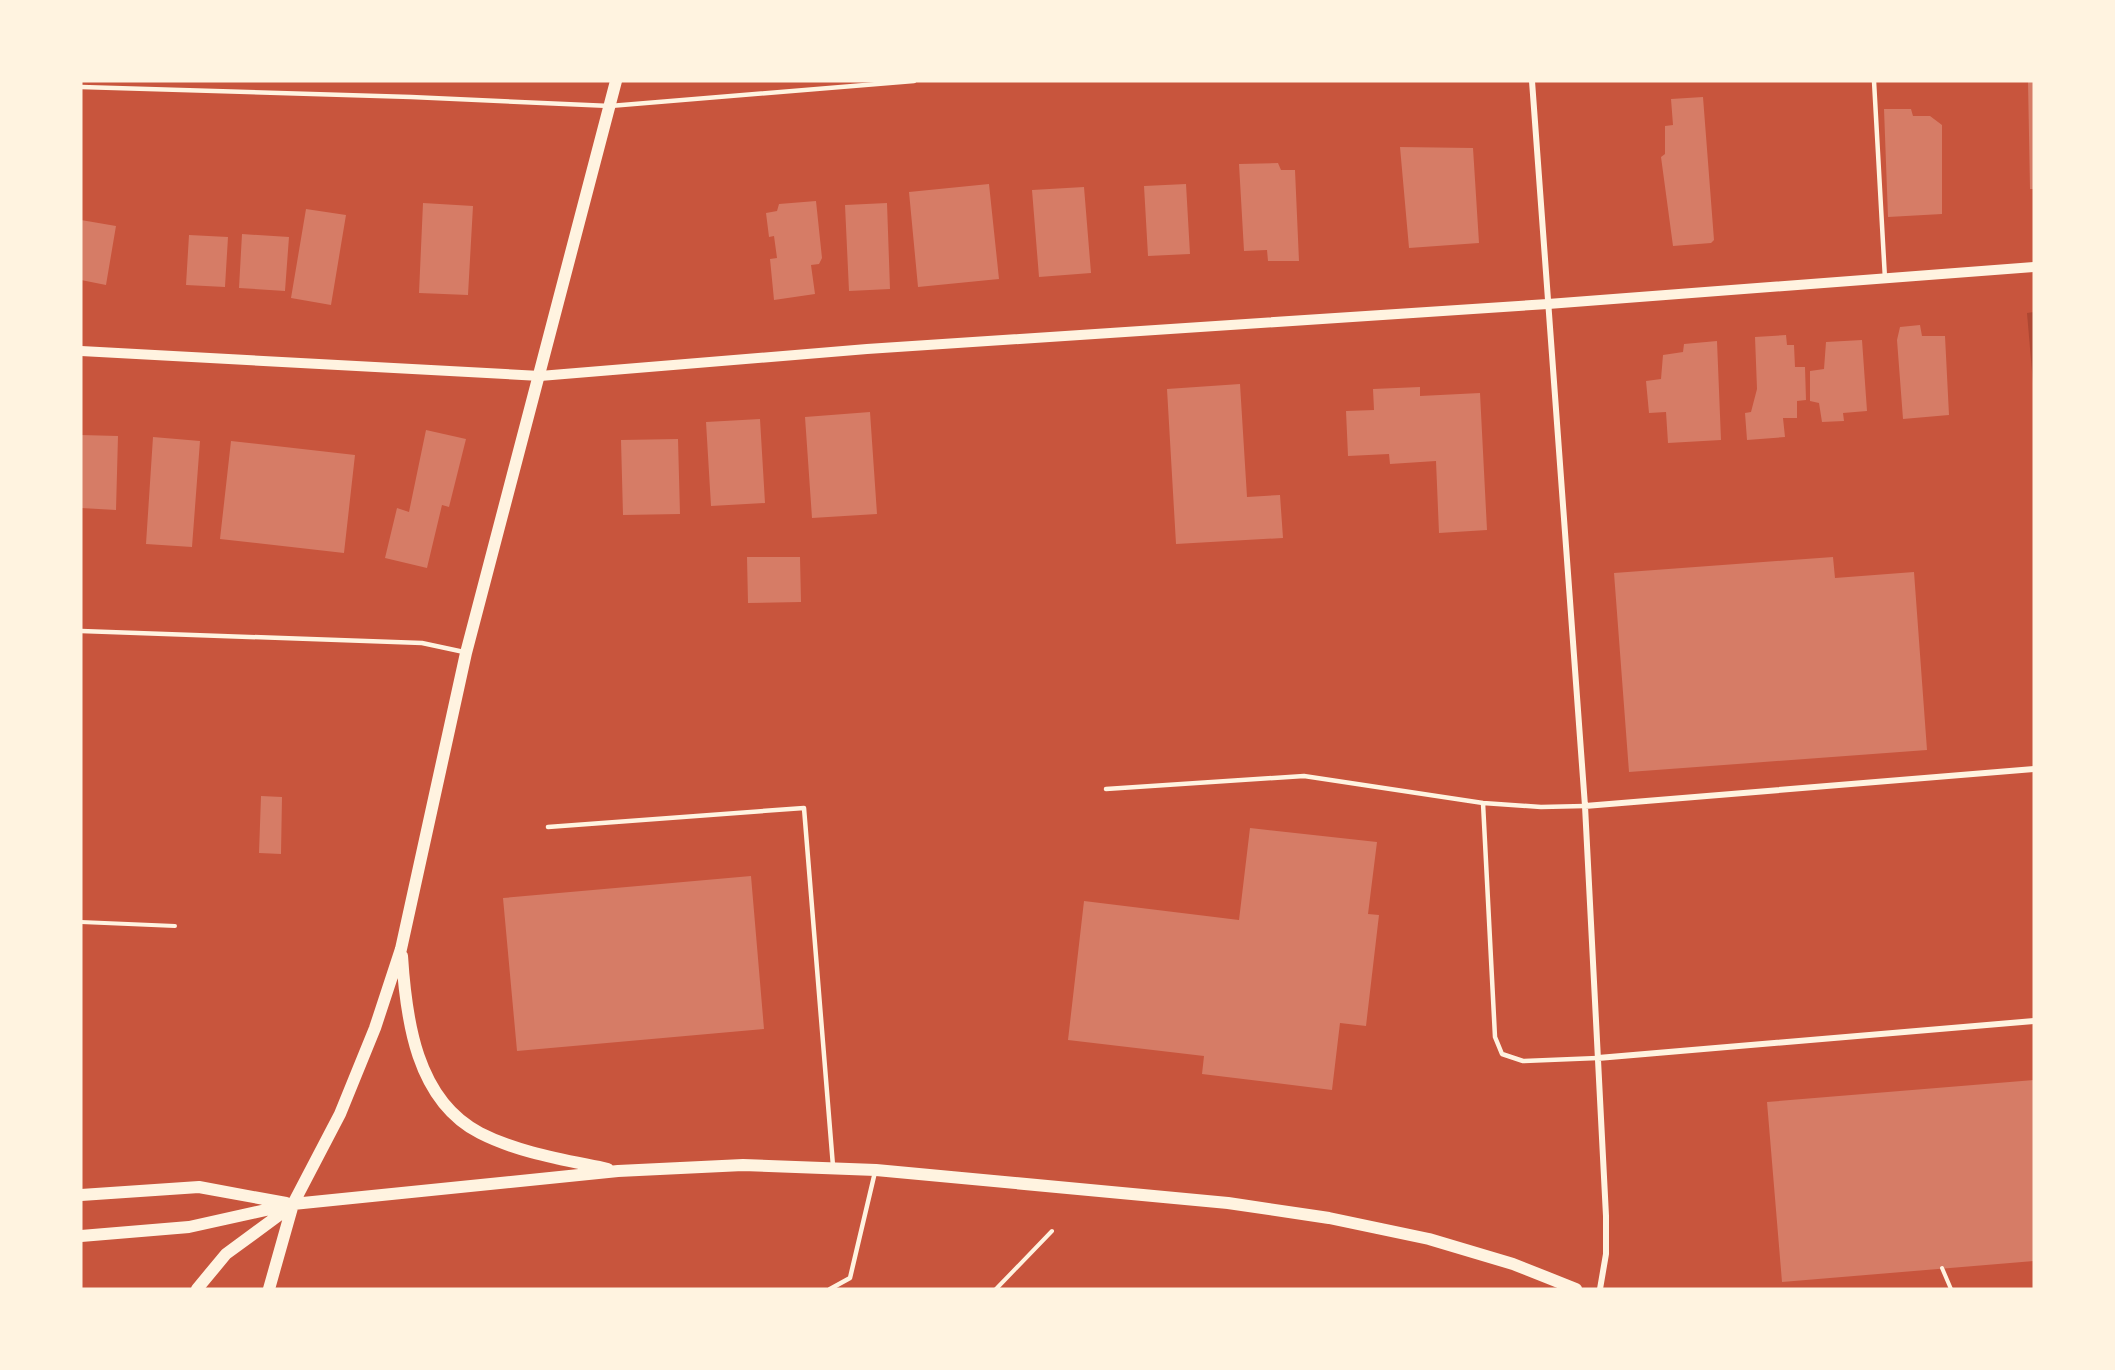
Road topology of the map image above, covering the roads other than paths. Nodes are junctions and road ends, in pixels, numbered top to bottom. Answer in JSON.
{"nodes":[{"id":1,"x":616,"y":81,"type":"edge"},
{"id":2,"x":914,"y":81,"type":"edge"},
{"id":3,"x":1532,"y":81,"type":"edge"},
{"id":4,"x":1874,"y":81,"type":"edge"},
{"id":5,"x":81,"y":87,"type":"edge"},
{"id":6,"x":610,"y":106,"type":"junction"},
{"id":7,"x":2034,"y":267,"type":"edge"},
{"id":8,"x":1885,"y":279,"type":"junction"},
{"id":9,"x":1548,"y":304,"type":"junction"},
{"id":10,"x":81,"y":351,"type":"edge"},
{"id":11,"x":540,"y":376,"type":"junction"},
{"id":12,"x":81,"y":631,"type":"edge"},
{"id":13,"x":466,"y":653,"type":"junction"},
{"id":14,"x":2034,"y":769,"type":"edge"},
{"id":15,"x":1106,"y":789,"type":"dead end"},
{"id":16,"x":1483,"y":803,"type":"junction"},
{"id":17,"x":1585,"y":806,"type":"junction"},
{"id":18,"x":548,"y":826,"type":"dead end"},
{"id":19,"x":401,"y":949,"type":"junction"},
{"id":20,"x":2034,"y":1020,"type":"edge"},
{"id":21,"x":1598,"y":1058,"type":"junction"},
{"id":22,"x":833,"y":1168,"type":"junction"},
{"id":23,"x":876,"y":1170,"type":"junction"},
{"id":24,"x":618,"y":1171,"type":"junction"},
{"id":25,"x":81,"y":1195,"type":"edge"},
{"id":26,"x":293,"y":1204,"type":"junction"},
{"id":27,"x":81,"y":1236,"type":"edge"},
{"id":28,"x":197,"y":1289,"type":"edge"},
{"id":29,"x":269,"y":1289,"type":"edge"},
{"id":30,"x":830,"y":1289,"type":"edge"},
{"id":31,"x":1576,"y":1289,"type":"edge"},
{"id":32,"x":1600,"y":1289,"type":"edge"}],
"edges":[{"from":1,"to":6,"type":"main road"},
{"from":2,"to":6,"type":"lane"},
{"from":3,"to":9,"type":"street"},
{"from":4,"to":8,"type":"lane"},
{"from":5,"to":6,"type":"lane"},
{"from":6,"to":11,"type":"main road"},
{"from":7,"to":8,"type":"street"},
{"from":8,"to":9,"type":"street"},
{"from":9,"to":11,"type":"street"},
{"from":9,"to":17,"type":"street"},
{"from":10,"to":11,"type":"street"},
{"from":11,"to":13,"type":"main road"},
{"from":12,"to":13,"type":"lane"},
{"from":13,"to":19,"type":"main road"},
{"from":14,"to":17,"type":"street"},
{"from":15,"to":16,"type":"lane"},
{"from":16,"to":17,"type":"lane"},
{"from":16,"to":21,"type":"lane"},
{"from":17,"to":21,"type":"street"},
{"from":18,"to":22,"type":"lane"},
{"from":19,"to":24,"type":"main road"},
{"from":19,"to":26,"type":"main road"},
{"from":20,"to":21,"type":"street"},
{"from":21,"to":32,"type":"street"},
{"from":22,"to":23,"type":"main road"},
{"from":22,"to":24,"type":"main road"},
{"from":23,"to":30,"type":"lane"},
{"from":23,"to":31,"type":"main road"},
{"from":24,"to":26,"type":"main road"},
{"from":25,"to":26,"type":"main road"},
{"from":26,"to":27,"type":"main road"},
{"from":26,"to":28,"type":"main road"},
{"from":26,"to":29,"type":"main road"}]}
